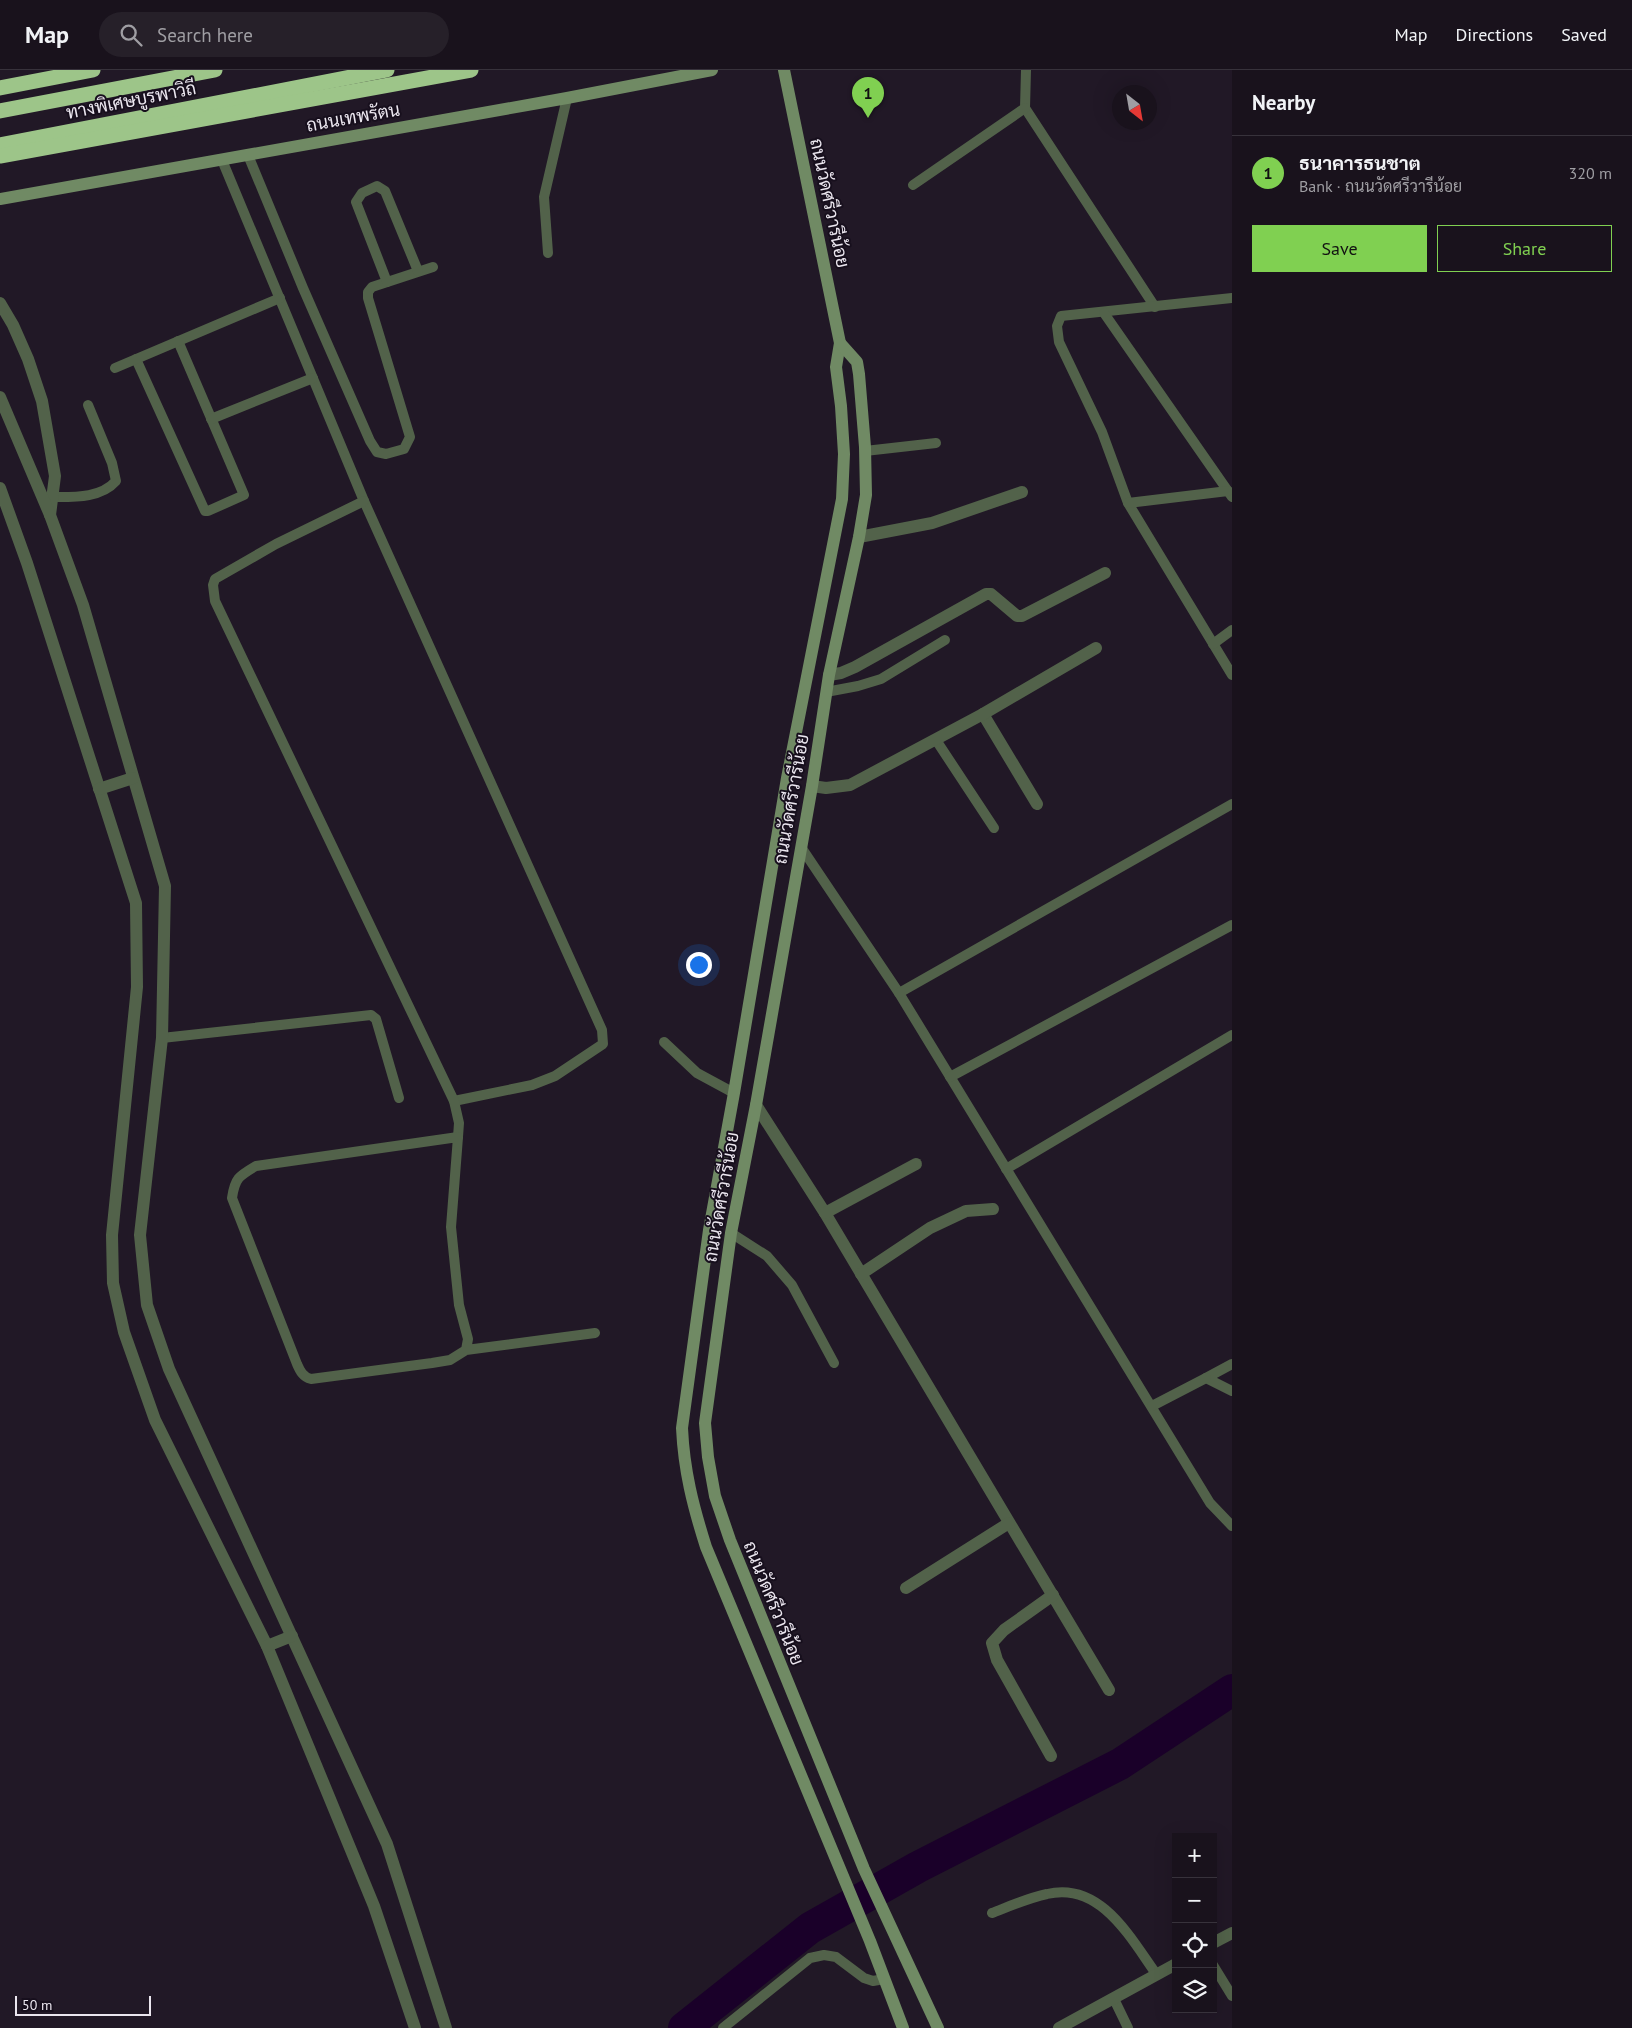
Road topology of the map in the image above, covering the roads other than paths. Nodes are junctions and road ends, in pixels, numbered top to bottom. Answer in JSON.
{"nodes":[{"id":1,"x":93,"y":70,"type":"edge"},
{"id":2,"x":216,"y":70,"type":"edge"},
{"id":3,"x":387,"y":70,"type":"edge"},
{"id":4,"x":471,"y":70,"type":"edge"},
{"id":5,"x":712,"y":70,"type":"edge"},
{"id":6,"x":784,"y":70,"type":"edge"},
{"id":7,"x":1026,"y":70,"type":"edge"},
{"id":8,"x":0,"y":88,"type":"edge"},
{"id":9,"x":566,"y":98,"type":"junction"},
{"id":10,"x":1025,"y":108,"type":"junction"},
{"id":11,"x":0,"y":111,"type":"edge"},
{"id":12,"x":0,"y":144,"type":"edge"},
{"id":13,"x":248,"y":155,"type":"junction"},
{"id":14,"x":0,"y":156,"type":"edge"},
{"id":15,"x":222,"y":160,"type":"junction"},
{"id":16,"x":913,"y":185,"type":"dead end"},
{"id":17,"x":0,"y":199,"type":"edge"},
{"id":18,"x":548,"y":253,"type":"dead end"},
{"id":19,"x":432,"y":266,"type":"dead end"},
{"id":20,"x":418,"y":271,"type":"junction"},
{"id":21,"x":388,"y":282,"type":"junction"},
{"id":22,"x":280,"y":298,"type":"junction"},
{"id":23,"x":1232,"y":298,"type":"edge"},
{"id":24,"x":0,"y":303,"type":"edge"},
{"id":25,"x":1155,"y":307,"type":"junction"},
{"id":26,"x":1104,"y":313,"type":"junction"},
{"id":27,"x":178,"y":341,"type":"junction"},
{"id":28,"x":840,"y":343,"type":"junction"},
{"id":29,"x":136,"y":359,"type":"junction"},
{"id":30,"x":115,"y":368,"type":"dead end"},
{"id":31,"x":313,"y":378,"type":"junction"},
{"id":32,"x":0,"y":397,"type":"edge"},
{"id":33,"x":88,"y":405,"type":"dead end"},
{"id":34,"x":212,"y":419,"type":"junction"},
{"id":35,"x":936,"y":443,"type":"dead end"},
{"id":36,"x":865,"y":451,"type":"junction"},
{"id":37,"x":0,"y":488,"type":"edge"},
{"id":38,"x":1022,"y":492,"type":"dead end"},
{"id":39,"x":1230,"y":494,"type":"edge"},
{"id":40,"x":54,"y":496,"type":"junction"},
{"id":41,"x":364,"y":501,"type":"junction"},
{"id":42,"x":1128,"y":503,"type":"junction"},
{"id":43,"x":5,"y":510,"type":"edge"},
{"id":44,"x":50,"y":515,"type":"junction"},
{"id":45,"x":859,"y":537,"type":"junction"},
{"id":46,"x":1105,"y":572,"type":"dead end"},
{"id":47,"x":1232,"y":630,"type":"edge"},
{"id":48,"x":945,"y":640,"type":"dead end"},
{"id":49,"x":1212,"y":644,"type":"junction"},
{"id":50,"x":1096,"y":648,"type":"dead end"},
{"id":51,"x":828,"y":675,"type":"junction"},
{"id":52,"x":1232,"y":675,"type":"edge"},
{"id":53,"x":826,"y":692,"type":"junction"},
{"id":54,"x":983,"y":714,"type":"junction"},
{"id":55,"x":936,"y":740,"type":"junction"},
{"id":56,"x":133,"y":778,"type":"junction"},
{"id":57,"x":812,"y":786,"type":"junction"},
{"id":58,"x":100,"y":789,"type":"junction"},
{"id":59,"x":1037,"y":804,"type":"dead end"},
{"id":60,"x":1232,"y":804,"type":"edge"},
{"id":61,"x":994,"y":828,"type":"dead end"},
{"id":62,"x":800,"y":847,"type":"junction"},
{"id":63,"x":1232,"y":925,"type":"edge"},
{"id":64,"x":899,"y":994,"type":"junction"},
{"id":65,"x":1232,"y":1035,"type":"edge"},
{"id":66,"x":162,"y":1038,"type":"junction"},
{"id":67,"x":664,"y":1042,"type":"dead end"},
{"id":68,"x":950,"y":1077,"type":"junction"},
{"id":69,"x":734,"y":1093,"type":"junction"},
{"id":70,"x":399,"y":1098,"type":"dead end"},
{"id":71,"x":454,"y":1101,"type":"junction"},
{"id":72,"x":756,"y":1105,"type":"junction"},
{"id":73,"x":458,"y":1138,"type":"junction"},
{"id":74,"x":916,"y":1164,"type":"dead end"},
{"id":75,"x":1006,"y":1168,"type":"junction"},
{"id":76,"x":993,"y":1209,"type":"dead end"},
{"id":77,"x":825,"y":1214,"type":"junction"},
{"id":78,"x":731,"y":1233,"type":"junction"},
{"id":79,"x":861,"y":1274,"type":"junction"},
{"id":80,"x":595,"y":1333,"type":"dead end"},
{"id":81,"x":466,"y":1350,"type":"junction"},
{"id":82,"x":834,"y":1364,"type":"dead end"},
{"id":83,"x":1232,"y":1364,"type":"edge"},
{"id":84,"x":1206,"y":1378,"type":"junction"},
{"id":85,"x":1232,"y":1391,"type":"edge"},
{"id":86,"x":1152,"y":1406,"type":"junction"},
{"id":87,"x":1009,"y":1523,"type":"junction"},
{"id":88,"x":1232,"y":1526,"type":"edge"},
{"id":89,"x":906,"y":1588,"type":"dead end"},
{"id":90,"x":1053,"y":1595,"type":"junction"},
{"id":91,"x":292,"y":1636,"type":"junction"},
{"id":92,"x":267,"y":1646,"type":"junction"},
{"id":93,"x":1109,"y":1690,"type":"dead end"},
{"id":94,"x":1051,"y":1756,"type":"dead end"},
{"id":95,"x":992,"y":1913,"type":"dead end"},
{"id":96,"x":1232,"y":1932,"type":"edge"},
{"id":97,"x":1217,"y":1941,"type":"edge"},
{"id":98,"x":1172,"y":1966,"type":"edge"},
{"id":99,"x":1215,"y":1968,"type":"edge"},
{"id":100,"x":1157,"y":1975,"type":"junction"},
{"id":101,"x":884,"y":1980,"type":"junction"},
{"id":102,"x":1232,"y":1996,"type":"edge"},
{"id":103,"x":1114,"y":1999,"type":"junction"},
{"id":104,"x":415,"y":2028,"type":"edge"},
{"id":105,"x":446,"y":2028,"type":"edge"},
{"id":106,"x":723,"y":2028,"type":"edge"},
{"id":107,"x":903,"y":2028,"type":"edge"},
{"id":108,"x":938,"y":2028,"type":"edge"},
{"id":109,"x":1060,"y":2028,"type":"edge"},
{"id":110,"x":1128,"y":2028,"type":"edge"}],
"edges":[{"from":1,"to":8,"type":"highway"},
{"from":2,"to":11,"type":"highway","name":"ทางพิเศษบูรพาวิถี"},
{"from":3,"to":12,"type":"highway","name":"ทางพิเศษบูรพาวิถี"},
{"from":4,"to":14,"type":"highway","name":"ถนนเทพรัตน"},
{"from":5,"to":9,"type":"main road","name":"ถนนเทพรัตน"},
{"from":6,"to":28,"type":"main road","name":"ถนนวัดศรีวารีน้อย"},
{"from":7,"to":10,"type":"lane"},
{"from":9,"to":13,"type":"main road","name":"ถนนเทพรัตน"},
{"from":9,"to":18,"type":"lane"},
{"from":10,"to":16,"type":"lane"},
{"from":10,"to":25,"type":"lane"},
{"from":13,"to":15,"type":"main road","name":"ถนนเทพรัตน"},
{"from":13,"to":21,"type":"lane"},
{"from":15,"to":17,"type":"main road","name":"ถนนเทพรัตน"},
{"from":15,"to":22,"type":"lane"},
{"from":19,"to":20,"type":"lane"},
{"from":20,"to":21,"type":"lane"},
{"from":20,"to":21,"type":"lane"},
{"from":22,"to":27,"type":"lane"},
{"from":22,"to":31,"type":"lane"},
{"from":23,"to":25,"type":"lane"},
{"from":24,"to":40,"type":"street"},
{"from":25,"to":26,"type":"lane"},
{"from":26,"to":39,"type":"lane"},
{"from":26,"to":42,"type":"lane"},
{"from":27,"to":29,"type":"lane"},
{"from":27,"to":34,"type":"lane"},
{"from":28,"to":36,"type":"main road","name":"ถนนวัดศรีวารีน้อย"},
{"from":28,"to":69,"type":"main road","name":"ถนนวัดศรีวารีน้อย"},
{"from":29,"to":30,"type":"lane"},
{"from":29,"to":34,"type":"lane"},
{"from":31,"to":34,"type":"lane"},
{"from":31,"to":41,"type":"lane"},
{"from":32,"to":44,"type":"street"},
{"from":33,"to":40,"type":"lane"},
{"from":35,"to":36,"type":"lane"},
{"from":36,"to":45,"type":"main road","name":"ถนนวัดศรีวารีน้อย"},
{"from":37,"to":43,"type":"street"},
{"from":38,"to":45,"type":"street"},
{"from":39,"to":42,"type":"lane"},
{"from":40,"to":44,"type":"street"},
{"from":41,"to":71,"type":"lane"},
{"from":41,"to":71,"type":"lane"},
{"from":42,"to":49,"type":"lane"},
{"from":43,"to":58,"type":"street"},
{"from":44,"to":56,"type":"street"},
{"from":45,"to":51,"type":"main road","name":"ถนนวัดศรีวารีน้อย"},
{"from":46,"to":51,"type":"street"},
{"from":47,"to":49,"type":"lane"},
{"from":48,"to":53,"type":"lane"},
{"from":49,"to":52,"type":"lane"},
{"from":50,"to":54,"type":"street"},
{"from":51,"to":53,"type":"main road","name":"ถนนวัดศรีวารีน้อย"},
{"from":53,"to":57,"type":"main road","name":"ถนนวัดศรีวารีน้อย"},
{"from":54,"to":55,"type":"street"},
{"from":54,"to":59,"type":"street"},
{"from":55,"to":57,"type":"street"},
{"from":55,"to":61,"type":"lane"},
{"from":56,"to":58,"type":"street"},
{"from":56,"to":66,"type":"street"},
{"from":57,"to":62,"type":"main road","name":"ถนนวัดศรีวารีน้อย"},
{"from":58,"to":92,"type":"street"},
{"from":60,"to":64,"type":"lane"},
{"from":62,"to":64,"type":"lane"},
{"from":62,"to":72,"type":"main road","name":"ถนนวัดศรีวารีน้อย"},
{"from":63,"to":68,"type":"lane"},
{"from":64,"to":68,"type":"lane"},
{"from":65,"to":75,"type":"lane"},
{"from":66,"to":70,"type":"lane"},
{"from":66,"to":91,"type":"street"},
{"from":67,"to":69,"type":"lane"},
{"from":68,"to":75,"type":"lane"},
{"from":69,"to":101,"type":"main road","name":"ถนนวัดศรีวารีน้อย"},
{"from":71,"to":73,"type":"lane"},
{"from":72,"to":77,"type":"street"},
{"from":72,"to":78,"type":"main road","name":"ถนนวัดศรีวารีน้อย"},
{"from":73,"to":81,"type":"lane"},
{"from":73,"to":81,"type":"lane"},
{"from":74,"to":77,"type":"street"},
{"from":75,"to":86,"type":"lane"},
{"from":76,"to":79,"type":"street"},
{"from":77,"to":79,"type":"street"},
{"from":78,"to":82,"type":"lane"},
{"from":78,"to":108,"type":"main road","name":"ถนนวัดศรีวารีน้อย"},
{"from":79,"to":87,"type":"street"},
{"from":80,"to":81,"type":"lane"},
{"from":83,"to":84,"type":"lane"},
{"from":84,"to":85,"type":"lane"},
{"from":84,"to":86,"type":"lane"},
{"from":86,"to":88,"type":"lane"},
{"from":87,"to":89,"type":"street"},
{"from":87,"to":90,"type":"street"},
{"from":90,"to":93,"type":"street"},
{"from":90,"to":94,"type":"street"},
{"from":91,"to":92,"type":"street"},
{"from":91,"to":105,"type":"street"},
{"from":92,"to":104,"type":"street"},
{"from":95,"to":100,"type":"lane"},
{"from":96,"to":97,"type":"street"},
{"from":98,"to":100,"type":"street"},
{"from":99,"to":102,"type":"lane"},
{"from":100,"to":103,"type":"street"},
{"from":101,"to":106,"type":"lane"},
{"from":101,"to":107,"type":"main road","name":"ถนนวัดศรีวารีน้อย"},
{"from":103,"to":109,"type":"street"},
{"from":103,"to":110,"type":"lane"}]}
